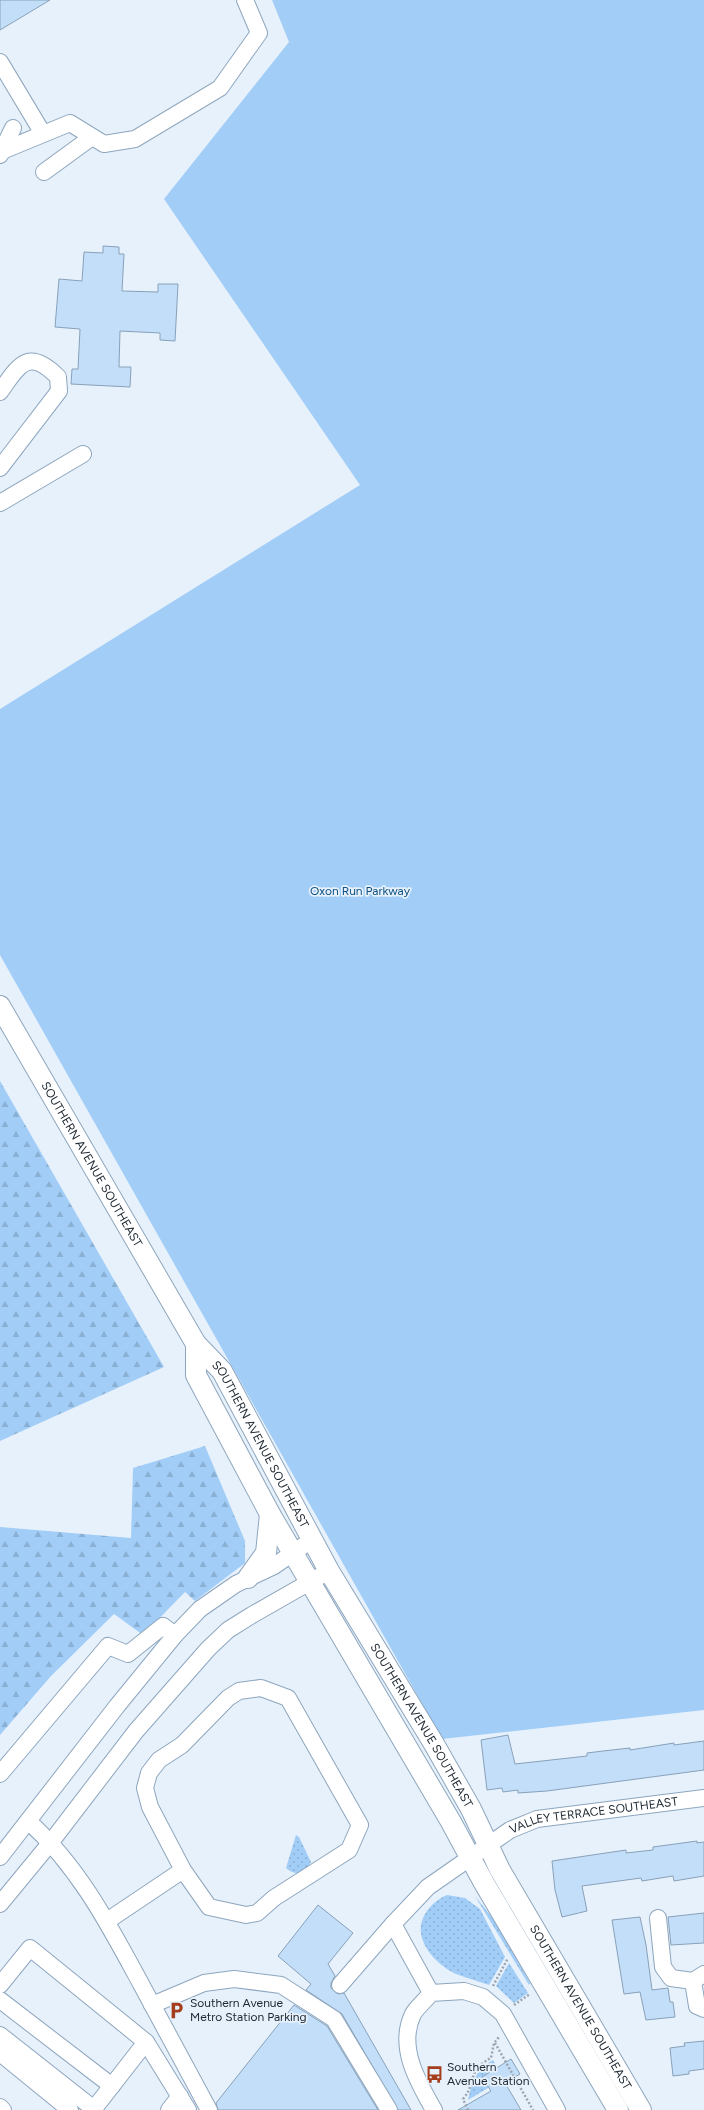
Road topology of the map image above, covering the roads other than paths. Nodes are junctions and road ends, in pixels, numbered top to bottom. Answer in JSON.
{"nodes":[{"id":1,"x":245,"y":0,"type":"edge"},
{"id":2,"x":0,"y":62,"type":"edge"},
{"id":3,"x":38,"y":127,"type":"dead end"},
{"id":4,"x":13,"y":128,"type":"dead end"},
{"id":5,"x":92,"y":137,"type":"junction"},
{"id":6,"x":1,"y":153,"type":"edge"},
{"id":7,"x":44,"y":172,"type":"dead end"},
{"id":8,"x":0,"y":392,"type":"edge"},
{"id":9,"x":83,"y":454,"type":"dead end"},
{"id":10,"x":0,"y":468,"type":"edge"},
{"id":11,"x":0,"y":503,"type":"edge"},
{"id":12,"x":0,"y":1006,"type":"edge"},
{"id":13,"x":196,"y":1344,"type":"junction"},
{"id":14,"x":270,"y":1514,"type":"junction"},
{"id":15,"x":313,"y":1539,"type":"junction"},
{"id":16,"x":293,"y":1552,"type":"junction"},
{"id":17,"x":329,"y":1571,"type":"junction"},
{"id":18,"x":248,"y":1578,"type":"junction"},
{"id":19,"x":310,"y":1582,"type":"junction"},
{"id":20,"x":176,"y":1635,"type":"junction"},
{"id":21,"x":0,"y":1774,"type":"edge"},
{"id":22,"x":704,"y":1798,"type":"edge"},
{"id":23,"x":28,"y":1821,"type":"junction"},
{"id":24,"x":51,"y":1842,"type":"junction"},
{"id":25,"x":489,"y":1845,"type":"junction"},
{"id":26,"x":0,"y":1857,"type":"edge"},
{"id":27,"x":470,"y":1858,"type":"junction"},
{"id":28,"x":183,"y":1870,"type":"junction"},
{"id":29,"x":0,"y":1904,"type":"edge"},
{"id":30,"x":658,"y":1918,"type":"dead end"},
{"id":31,"x":107,"y":1921,"type":"junction"},
{"id":32,"x":393,"y":1924,"type":"junction"},
{"id":33,"x":699,"y":1978,"type":"edge"},
{"id":34,"x":340,"y":1985,"type":"dead end"},
{"id":35,"x":0,"y":1986,"type":"edge"},
{"id":36,"x":431,"y":1993,"type":"junction"},
{"id":37,"x":0,"y":2000,"type":"edge"},
{"id":38,"x":152,"y":2005,"type":"junction"},
{"id":39,"x":704,"y":2009,"type":"edge"},
{"id":40,"x":0,"y":2035,"type":"edge"},
{"id":41,"x":146,"y":2042,"type":"junction"},
{"id":42,"x":0,"y":2053,"type":"edge"},
{"id":43,"x":0,"y":2062,"type":"edge"},
{"id":44,"x":112,"y":2086,"type":"junction"},
{"id":45,"x":180,"y":2096,"type":"junction"},
{"id":46,"x":0,"y":2107,"type":"edge"},
{"id":47,"x":94,"y":2109,"type":"edge"},
{"id":48,"x":4,"y":2110,"type":"edge"},
{"id":49,"x":60,"y":2110,"type":"edge"},
{"id":50,"x":70,"y":2110,"type":"edge"},
{"id":51,"x":169,"y":2110,"type":"edge"},
{"id":52,"x":188,"y":2110,"type":"edge"},
{"id":53,"x":209,"y":2110,"type":"edge"},
{"id":54,"x":389,"y":2110,"type":"edge"},
{"id":55,"x":434,"y":2110,"type":"edge"},
{"id":56,"x":556,"y":2110,"type":"edge"},
{"id":57,"x":618,"y":2110,"type":"edge"},
{"id":58,"x":641,"y":2110,"type":"edge"}],
"edges":[{"from":1,"to":5,"type":"street"},
{"from":2,"to":3,"type":"street"},
{"from":4,"to":6,"type":"street"},
{"from":5,"to":6,"type":"street"},
{"from":5,"to":7,"type":"street"},
{"from":8,"to":10,"type":"street"},
{"from":9,"to":11,"type":"street"},
{"from":12,"to":13,"type":"main road","name":"SOUTHERN AVENUE SOUTHEAST"},
{"from":13,"to":14,"type":"main road","name":"SOUTHERN AVENUE SOUTHEAST"},
{"from":13,"to":15,"type":"main road","name":"SOUTHERN AVENUE SOUTHEAST"},
{"from":14,"to":16,"type":"main road","name":"SOUTHERN AVENUE SOUTHEAST"},
{"from":14,"to":18,"type":"main road"},
{"from":15,"to":16,"type":"street"},
{"from":15,"to":17,"type":"main road","name":"SOUTHERN AVENUE SOUTHEAST"},
{"from":16,"to":18,"type":"street"},
{"from":16,"to":19,"type":"main road","name":"SOUTHERN AVENUE SOUTHEAST"},
{"from":17,"to":19,"type":"street"},
{"from":17,"to":25,"type":"main road","name":"SOUTHERN AVENUE SOUTHEAST"},
{"from":18,"to":20,"type":"street"},
{"from":19,"to":24,"type":"street"},
{"from":19,"to":27,"type":"main road","name":"SOUTHERN AVENUE SOUTHEAST"},
{"from":20,"to":21,"type":"street"},
{"from":20,"to":23,"type":"street"},
{"from":22,"to":25,"type":"street","name":"VALLEY TERRACE SOUTHEAST"},
{"from":23,"to":24,"type":"street"},
{"from":23,"to":26,"type":"street"},
{"from":24,"to":29,"type":"street"},
{"from":24,"to":31,"type":"street"},
{"from":25,"to":27,"type":"street","name":"VALLEY TERRACE SOUTHEAST"},
{"from":25,"to":58,"type":"main road","name":"SOUTHERN AVENUE SOUTHEAST"},
{"from":27,"to":32,"type":"street","name":"VALLEY TERRACE SOUTHEAST"},
{"from":27,"to":57,"type":"main road","name":"SOUTHERN AVENUE SOUTHEAST"},
{"from":28,"to":28,"type":"street"},
{"from":28,"to":31,"type":"street"},
{"from":30,"to":33,"type":"street"},
{"from":31,"to":38,"type":"street"},
{"from":32,"to":34,"type":"street","name":"VALLEY TERRACE SOUTHEAST"},
{"from":32,"to":36,"type":"street"},
{"from":33,"to":39,"type":"street"},
{"from":35,"to":41,"type":"street"},
{"from":36,"to":55,"type":"street"},
{"from":36,"to":56,"type":"street"},
{"from":37,"to":44,"type":"street"},
{"from":38,"to":53,"type":"street"},
{"from":38,"to":54,"type":"street"},
{"from":40,"to":47,"type":"street"},
{"from":41,"to":44,"type":"street"},
{"from":41,"to":45,"type":"street"},
{"from":42,"to":50,"type":"street"},
{"from":43,"to":49,"type":"street"},
{"from":44,"to":47,"type":"street"},
{"from":45,"to":51,"type":"street"},
{"from":45,"to":52,"type":"street"},
{"from":46,"to":48,"type":"street"}]}
